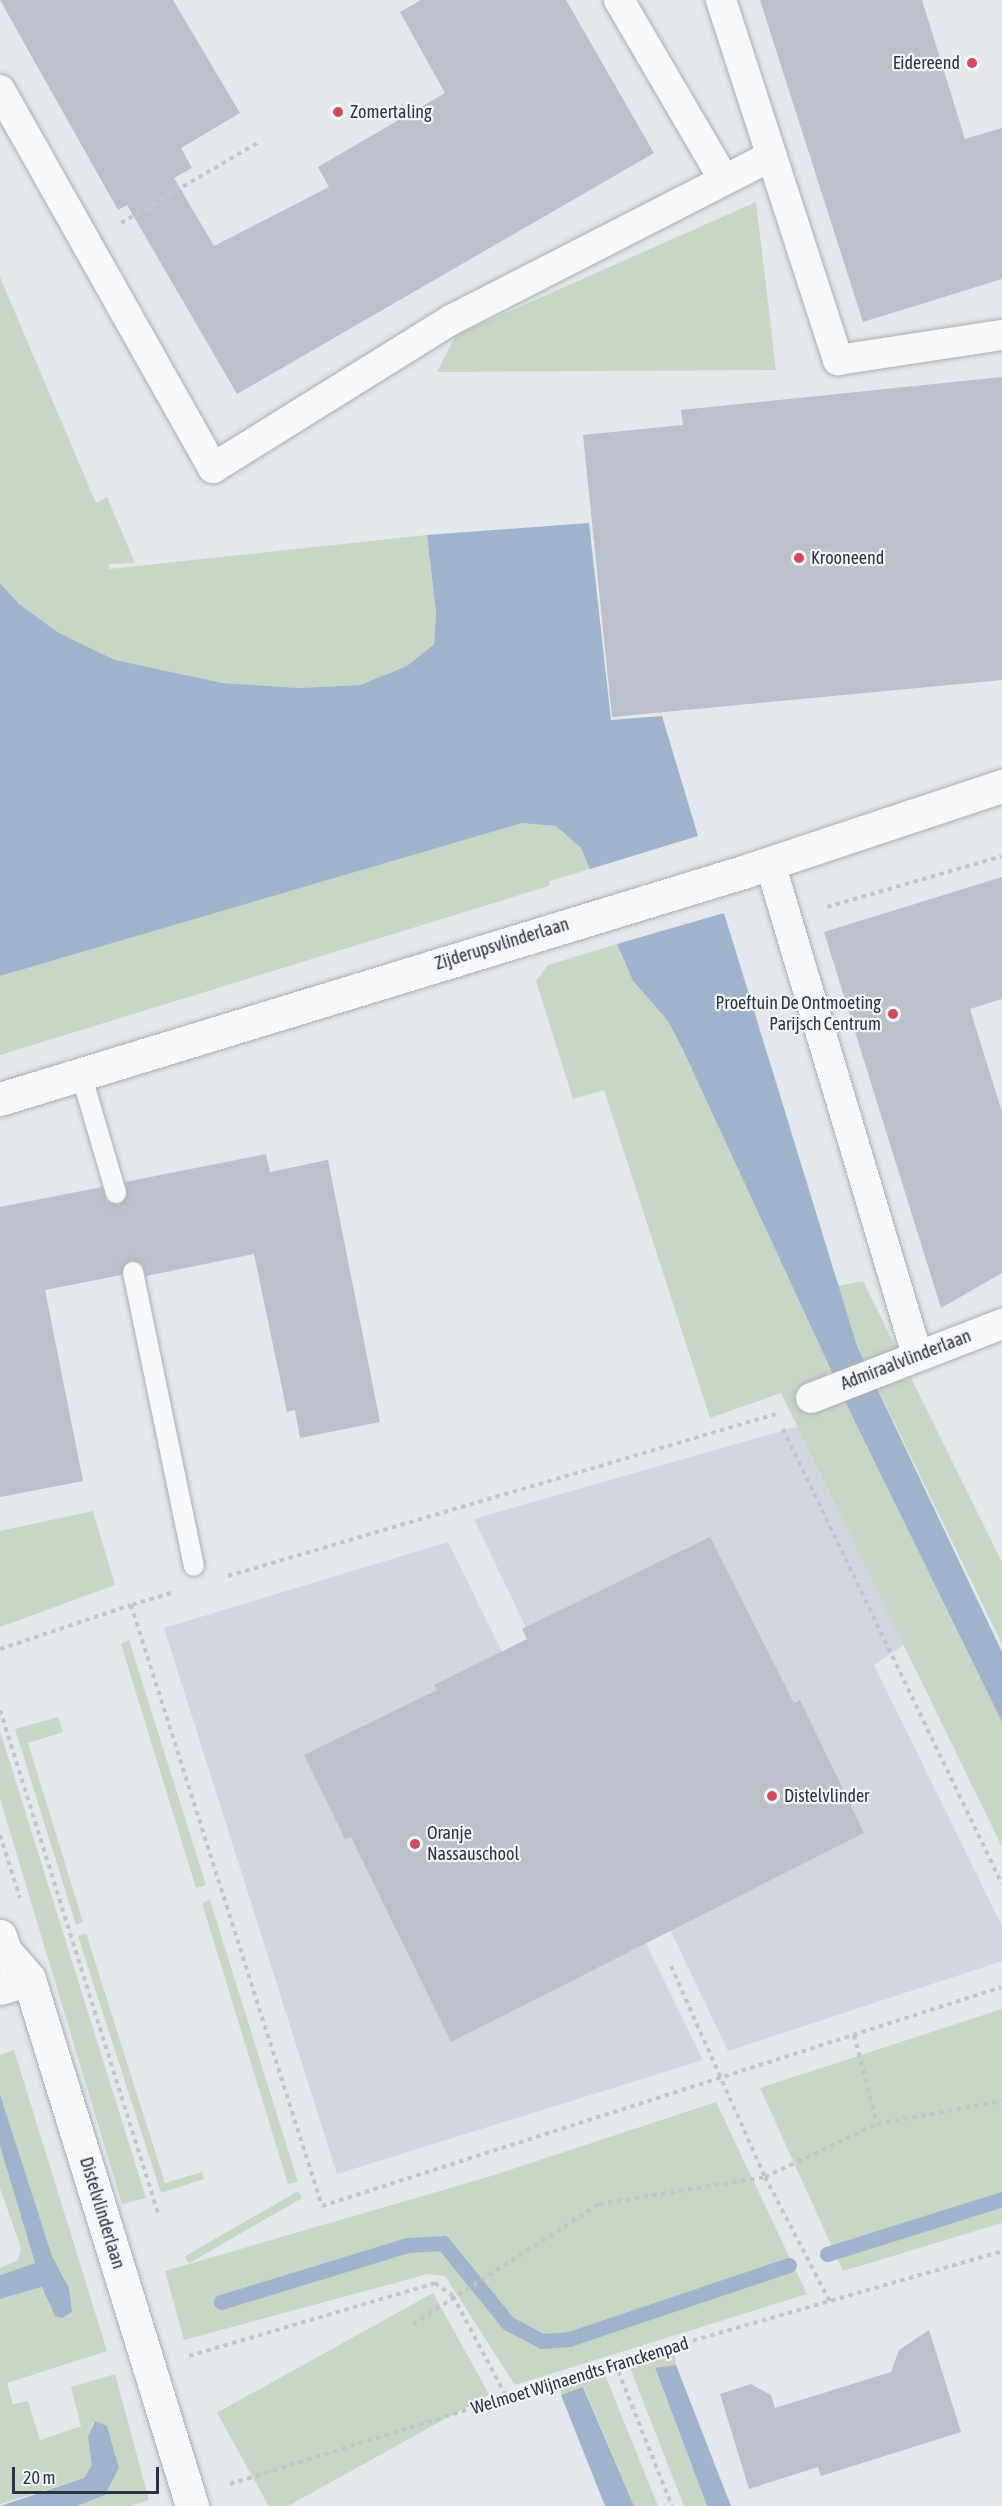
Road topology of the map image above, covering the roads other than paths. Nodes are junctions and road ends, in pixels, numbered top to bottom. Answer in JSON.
{"nodes":[{"id":1,"x":619,"y":0,"type":"edge"},
{"id":2,"x":721,"y":0,"type":"edge"},
{"id":3,"x":0,"y":90,"type":"edge"},
{"id":4,"x":772,"y":156,"type":"junction"},
{"id":5,"x":724,"y":180,"type":"junction"},
{"id":6,"x":1002,"y":335,"type":"edge"},
{"id":7,"x":1002,"y":786,"type":"edge"},
{"id":8,"x":758,"y":867,"type":"junction"},
{"id":9,"x":81,"y":1074,"type":"junction"},
{"id":10,"x":0,"y":1099,"type":"edge"},
{"id":11,"x":116,"y":1193,"type":"dead end"},
{"id":12,"x":133,"y":1272,"type":"dead end"},
{"id":13,"x":1002,"y":1324,"type":"edge"},
{"id":14,"x":917,"y":1354,"type":"junction"},
{"id":15,"x":811,"y":1398,"type":"dead end"},
{"id":16,"x":194,"y":1566,"type":"dead end"},
{"id":17,"x":0,"y":1936,"type":"edge"},
{"id":18,"x":15,"y":1984,"type":"edge"},
{"id":19,"x":190,"y":2501,"type":"edge"}],
"edges":[{"from":1,"to":5,"type":"street"},
{"from":2,"to":4,"type":"street"},
{"from":3,"to":5,"type":"street"},
{"from":4,"to":5,"type":"street"},
{"from":4,"to":6,"type":"street"},
{"from":7,"to":8,"type":"street","name":"Zijderupsvlinderlaan"},
{"from":8,"to":9,"type":"street","name":"Zijderupsvlinderlaan"},
{"from":8,"to":14,"type":"street"},
{"from":9,"to":10,"type":"street","name":"Zijderupsvlinderlaan"},
{"from":9,"to":11,"type":"lane"},
{"from":12,"to":16,"type":"lane"},
{"from":13,"to":14,"type":"street","name":"Admiraalvlinderlaan"},
{"from":14,"to":15,"type":"street","name":"Admiraalvlinderlaan"},
{"from":17,"to":18,"type":"street","name":"Distelvlinderlaan"},
{"from":18,"to":19,"type":"street","name":"Distelvlinderlaan"}]}
